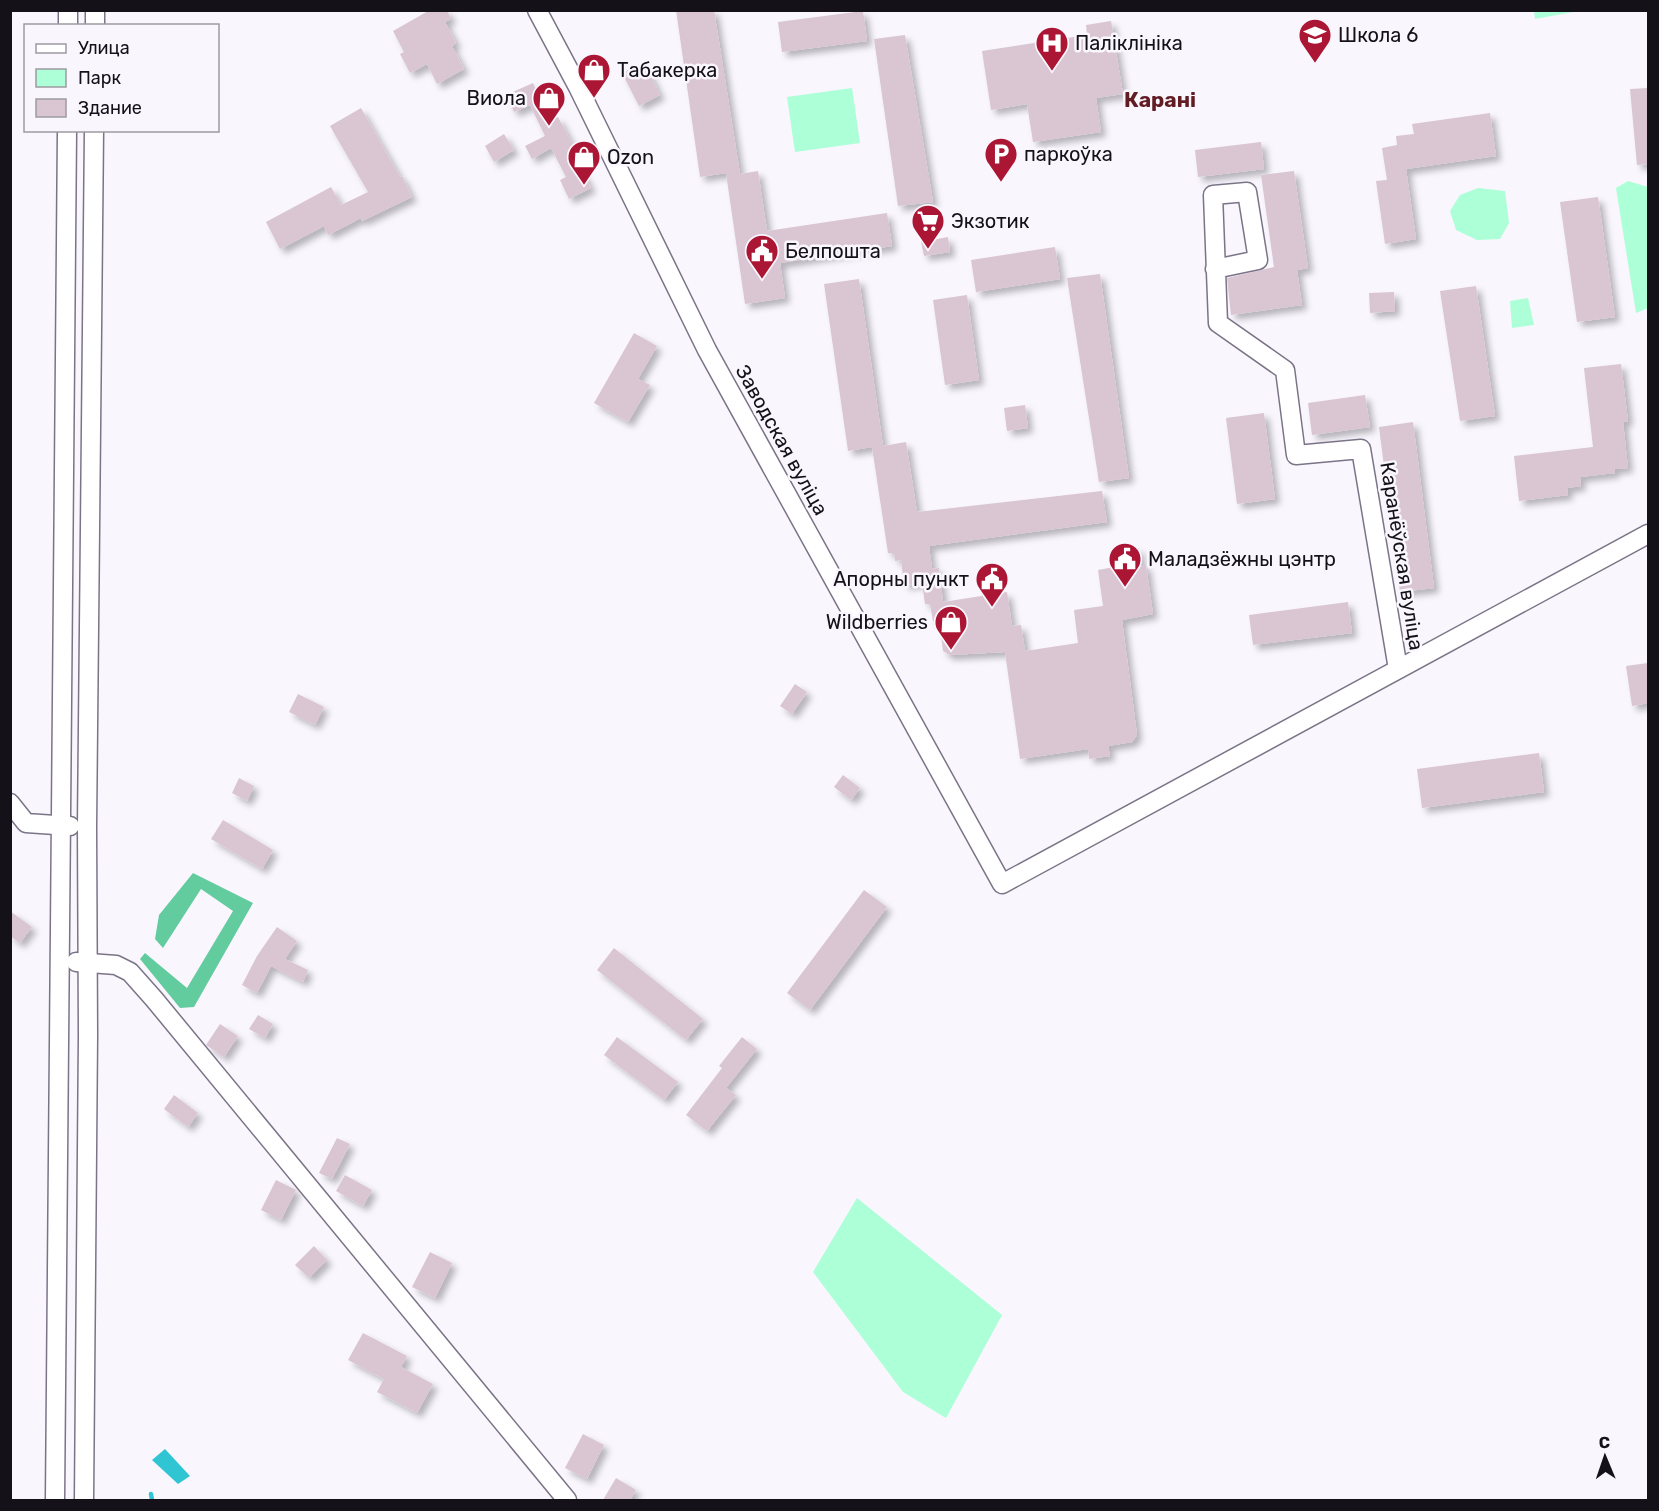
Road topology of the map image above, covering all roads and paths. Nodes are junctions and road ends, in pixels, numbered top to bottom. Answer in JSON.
{"nodes":[{"id":1,"x":537,"y":10,"type":"edge"},
{"id":2,"x":67,"y":132,"type":"edge"},
{"id":3,"x":94,"y":132,"type":"edge"},
{"id":4,"x":1215,"y":269,"type":"dead end"},
{"id":5,"x":1648,"y":534,"type":"edge"},
{"id":6,"x":1398,"y":669,"type":"junction"},
{"id":7,"x":10,"y":803,"type":"edge"},
{"id":8,"x":60,"y":825,"type":"junction"},
{"id":9,"x":87,"y":826,"type":"junction"},
{"id":10,"x":1002,"y":884,"type":"joint"},
{"id":11,"x":60,"y":961,"type":"junction"},
{"id":12,"x":86,"y":963,"type":"junction"},
{"id":13,"x":55,"y":1500,"type":"edge"},
{"id":14,"x":84,"y":1500,"type":"edge"},
{"id":15,"x":567,"y":1500,"type":"edge"}],
"edges":[{"from":1,"to":10,"type":"street","name":"Заводская вуліца"},
{"from":2,"to":8,"type":"street"},
{"from":3,"to":9,"type":"street"},
{"from":4,"to":6,"type":"street","name":"Каранёўская вуліца"},
{"from":5,"to":6,"type":"street","name":"Каранёўская вуліца"},
{"from":6,"to":10,"type":"street","name":"Каранёўская вуліца"},
{"from":7,"to":8,"type":"street"},
{"from":8,"to":9,"type":"street"},
{"from":8,"to":11,"type":"street"},
{"from":9,"to":12,"type":"street"},
{"from":11,"to":12,"type":"street"},
{"from":11,"to":13,"type":"street"},
{"from":12,"to":14,"type":"street"},
{"from":12,"to":15,"type":"street"}]}
